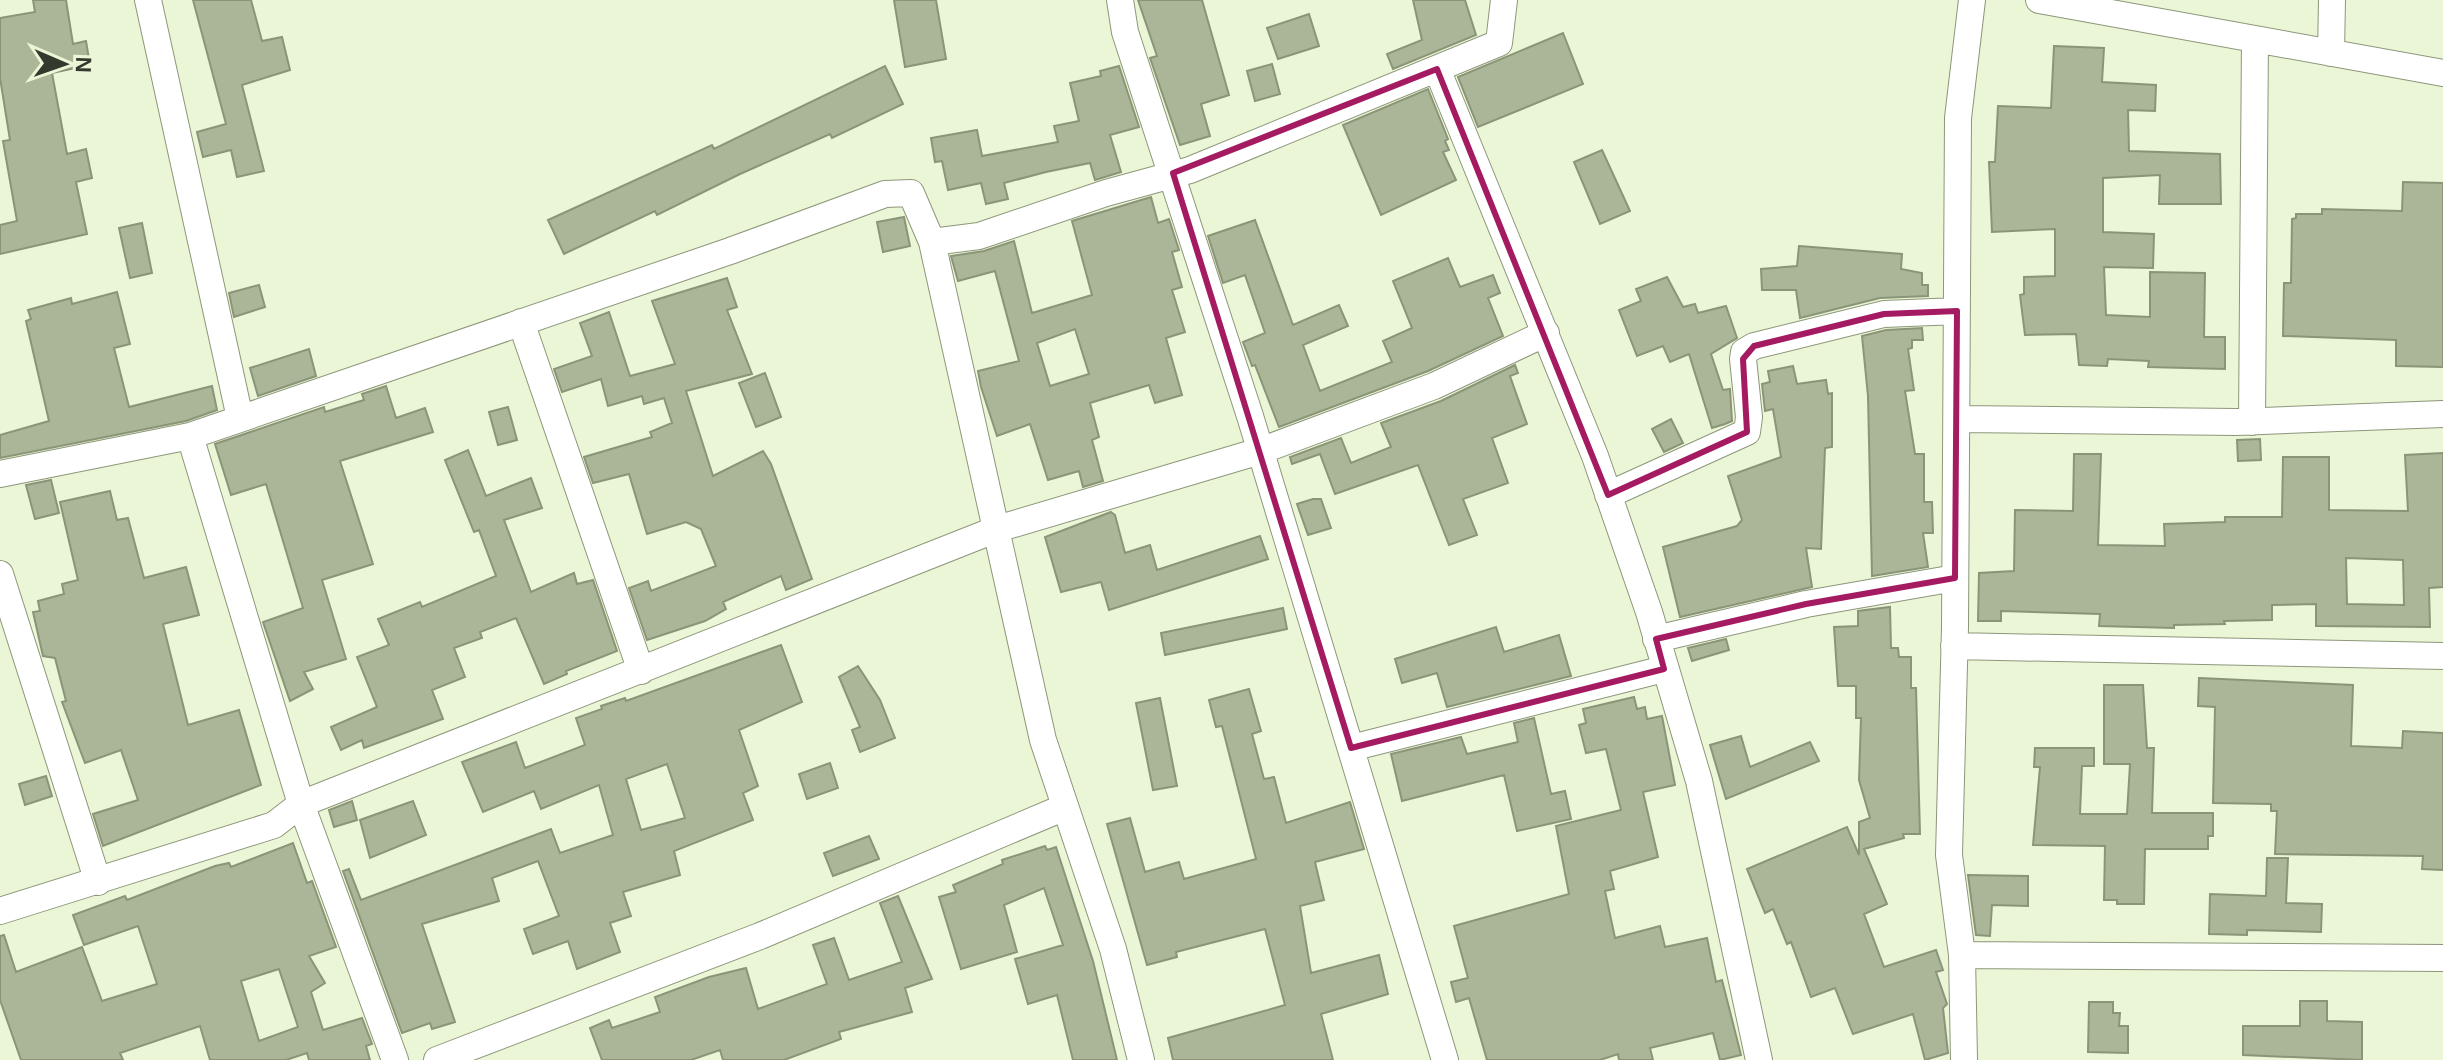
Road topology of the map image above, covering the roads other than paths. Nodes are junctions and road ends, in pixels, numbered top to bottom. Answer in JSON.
{"nodes":[{"id":1,"x":148,"y":0,"type":"edge"},
{"id":2,"x":1120,"y":0,"type":"edge"},
{"id":3,"x":1504,"y":0,"type":"edge"},
{"id":4,"x":1972,"y":0,"type":"edge"},
{"id":5,"x":2039,"y":0,"type":"edge"},
{"id":6,"x":2332,"y":0,"type":"edge"},
{"id":7,"x":2255,"y":39,"type":"junction"},
{"id":8,"x":2331,"y":53,"type":"junction"},
{"id":9,"x":1437,"y":69,"type":"junction"},
{"id":10,"x":2443,"y":73,"type":"edge"},
{"id":11,"x":1173,"y":173,"type":"junction"},
{"id":12,"x":932,"y":242,"type":"junction"},
{"id":13,"x":1957,"y":311,"type":"junction"},
{"id":14,"x":521,"y":322,"type":"junction"},
{"id":15,"x":1546,"y":333,"type":"junction"},
{"id":16,"x":2443,"y":414,"type":"edge"},
{"id":17,"x":240,"y":418,"type":"junction"},
{"id":18,"x":1957,"y":419,"type":"junction"},
{"id":19,"x":2252,"y":422,"type":"junction"},
{"id":20,"x":190,"y":436,"type":"junction"},
{"id":21,"x":1260,"y":451,"type":"junction"},
{"id":22,"x":0,"y":474,"type":"edge"},
{"id":23,"x":1608,"y":495,"type":"junction"},
{"id":24,"x":997,"y":529,"type":"junction"},
{"id":25,"x":0,"y":574,"type":"edge"},
{"id":26,"x":1955,"y":578,"type":"junction"},
{"id":27,"x":1656,"y":639,"type":"junction"},
{"id":28,"x":1954,"y":646,"type":"junction"},
{"id":29,"x":2443,"y":656,"type":"edge"},
{"id":30,"x":1664,"y":669,"type":"junction"},
{"id":31,"x":641,"y":671,"type":"junction"},
{"id":32,"x":1351,"y":748,"type":"junction"},
{"id":33,"x":301,"y":804,"type":"junction"},
{"id":34,"x":1065,"y":807,"type":"junction"},
{"id":35,"x":98,"y":882,"type":"junction"},
{"id":36,"x":0,"y":911,"type":"edge"},
{"id":37,"x":1962,"y":955,"type":"junction"},
{"id":38,"x":2443,"y":958,"type":"edge"},
{"id":39,"x":395,"y":1060,"type":"edge"},
{"id":40,"x":437,"y":1060,"type":"edge"},
{"id":41,"x":1141,"y":1060,"type":"edge"},
{"id":42,"x":1445,"y":1060,"type":"edge"},
{"id":43,"x":1759,"y":1060,"type":"edge"},
{"id":44,"x":1964,"y":1060,"type":"edge"}],
"edges":[{"from":1,"to":17,"type":"street"},
{"from":2,"to":11,"type":"street"},
{"from":3,"to":9,"type":"street"},
{"from":4,"to":13,"type":"street"},
{"from":5,"to":7,"type":"street"},
{"from":6,"to":8,"type":"street"},
{"from":7,"to":8,"type":"street"},
{"from":7,"to":19,"type":"street"},
{"from":8,"to":10,"type":"street"},
{"from":9,"to":11,"type":"street"},
{"from":9,"to":15,"type":"street"},
{"from":11,"to":12,"type":"street"},
{"from":11,"to":21,"type":"street"},
{"from":12,"to":14,"type":"street"},
{"from":12,"to":24,"type":"street"},
{"from":13,"to":18,"type":"street"},
{"from":13,"to":23,"type":"street"},
{"from":14,"to":17,"type":"street"},
{"from":14,"to":31,"type":"street"},
{"from":15,"to":21,"type":"street"},
{"from":15,"to":23,"type":"street"},
{"from":16,"to":19,"type":"street"},
{"from":17,"to":20,"type":"street"},
{"from":18,"to":19,"type":"street"},
{"from":18,"to":26,"type":"street"},
{"from":20,"to":22,"type":"street"},
{"from":20,"to":33,"type":"street"},
{"from":21,"to":24,"type":"street"},
{"from":21,"to":32,"type":"street"},
{"from":23,"to":27,"type":"street"},
{"from":24,"to":31,"type":"street"},
{"from":24,"to":34,"type":"street"},
{"from":25,"to":35,"type":"street"},
{"from":26,"to":27,"type":"street"},
{"from":26,"to":28,"type":"street"},
{"from":27,"to":30,"type":"street"},
{"from":28,"to":29,"type":"street"},
{"from":28,"to":37,"type":"street"},
{"from":30,"to":32,"type":"street"},
{"from":30,"to":43,"type":"street"},
{"from":31,"to":33,"type":"street"},
{"from":32,"to":42,"type":"street"},
{"from":33,"to":35,"type":"street"},
{"from":33,"to":39,"type":"street"},
{"from":34,"to":40,"type":"street"},
{"from":34,"to":41,"type":"street"},
{"from":35,"to":36,"type":"street"},
{"from":37,"to":38,"type":"street"},
{"from":37,"to":44,"type":"street"}]}
